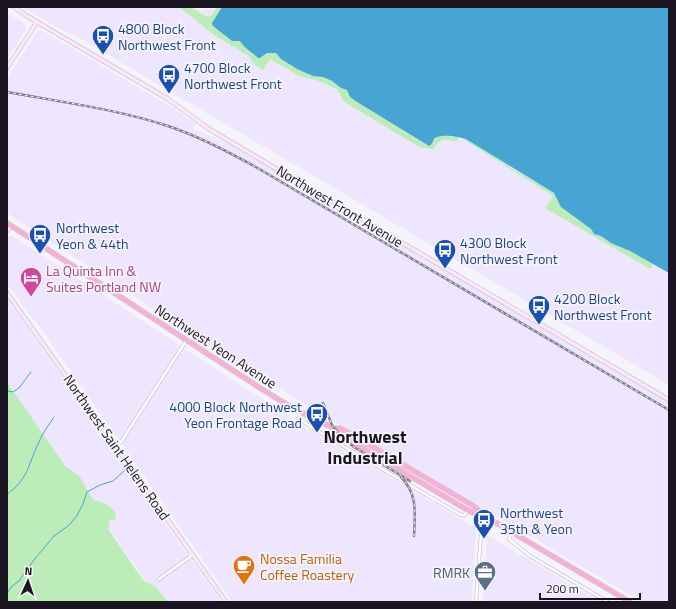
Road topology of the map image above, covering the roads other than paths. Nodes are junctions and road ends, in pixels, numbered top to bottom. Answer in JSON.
{"nodes":[{"id":1,"x":14,"y":7,"type":"edge"},
{"id":2,"x":37,"y":22,"type":"junction"},
{"id":3,"x":7,"y":68,"type":"edge"},
{"id":4,"x":9,"y":224,"type":"edge"},
{"id":5,"x":7,"y":231,"type":"edge"},
{"id":6,"x":7,"y":292,"type":"edge"},
{"id":7,"x":187,"y":340,"type":"junction"},
{"id":8,"x":669,"y":400,"type":"edge"},
{"id":9,"x":298,"y":410,"type":"junction"},
{"id":10,"x":335,"y":429,"type":"junction"},
{"id":11,"x":116,"y":446,"type":"junction"},
{"id":12,"x":469,"y":511,"type":"junction"},
{"id":13,"x":488,"y":518,"type":"junction"},
{"id":14,"x":510,"y":531,"type":"junction"},
{"id":15,"x":192,"y":553,"type":"junction"},
{"id":16,"x":159,"y":579,"type":"dead end"},
{"id":17,"x":226,"y":602,"type":"edge"},
{"id":18,"x":476,"y":602,"type":"edge"},
{"id":19,"x":608,"y":602,"type":"edge"},
{"id":20,"x":630,"y":602,"type":"edge"}],
"edges":[{"from":1,"to":2,"type":"main road","name":"Northwest Front Avenue"},
{"from":2,"to":3,"type":"main road"},
{"from":2,"to":8,"type":"main road","name":"Northwest Front Avenue"},
{"from":4,"to":5,"type":"main road"},
{"from":4,"to":7,"type":"highway","name":"Northwest Yeon Avenue"},
{"from":6,"to":11,"type":"main road","name":"Northwest Saint Helens Road"},
{"from":7,"to":9,"type":"highway","name":"Northwest Yeon Avenue"},
{"from":7,"to":11,"type":"street"},
{"from":9,"to":10,"type":"highway","name":"Northwest Yeon Avenue"},
{"from":9,"to":12,"type":"street"},
{"from":10,"to":12,"type":"highway","name":"Northwest Yeon Avenue"},
{"from":10,"to":13,"type":"highway","name":"Northwest Yeon Avenue"},
{"from":11,"to":15,"type":"main road","name":"Northwest Saint Helens Road"},
{"from":12,"to":13,"type":"highway","name":"Northwest Yeon Avenue"},
{"from":13,"to":14,"type":"highway","name":"Northwest Yeon Avenue"},
{"from":13,"to":18,"type":"street"},
{"from":14,"to":19,"type":"street"},
{"from":14,"to":20,"type":"highway","name":"Northwest Yeon Avenue"},
{"from":15,"to":16,"type":"street"},
{"from":15,"to":17,"type":"main road","name":"Northwest Saint Helens Road"}]}
